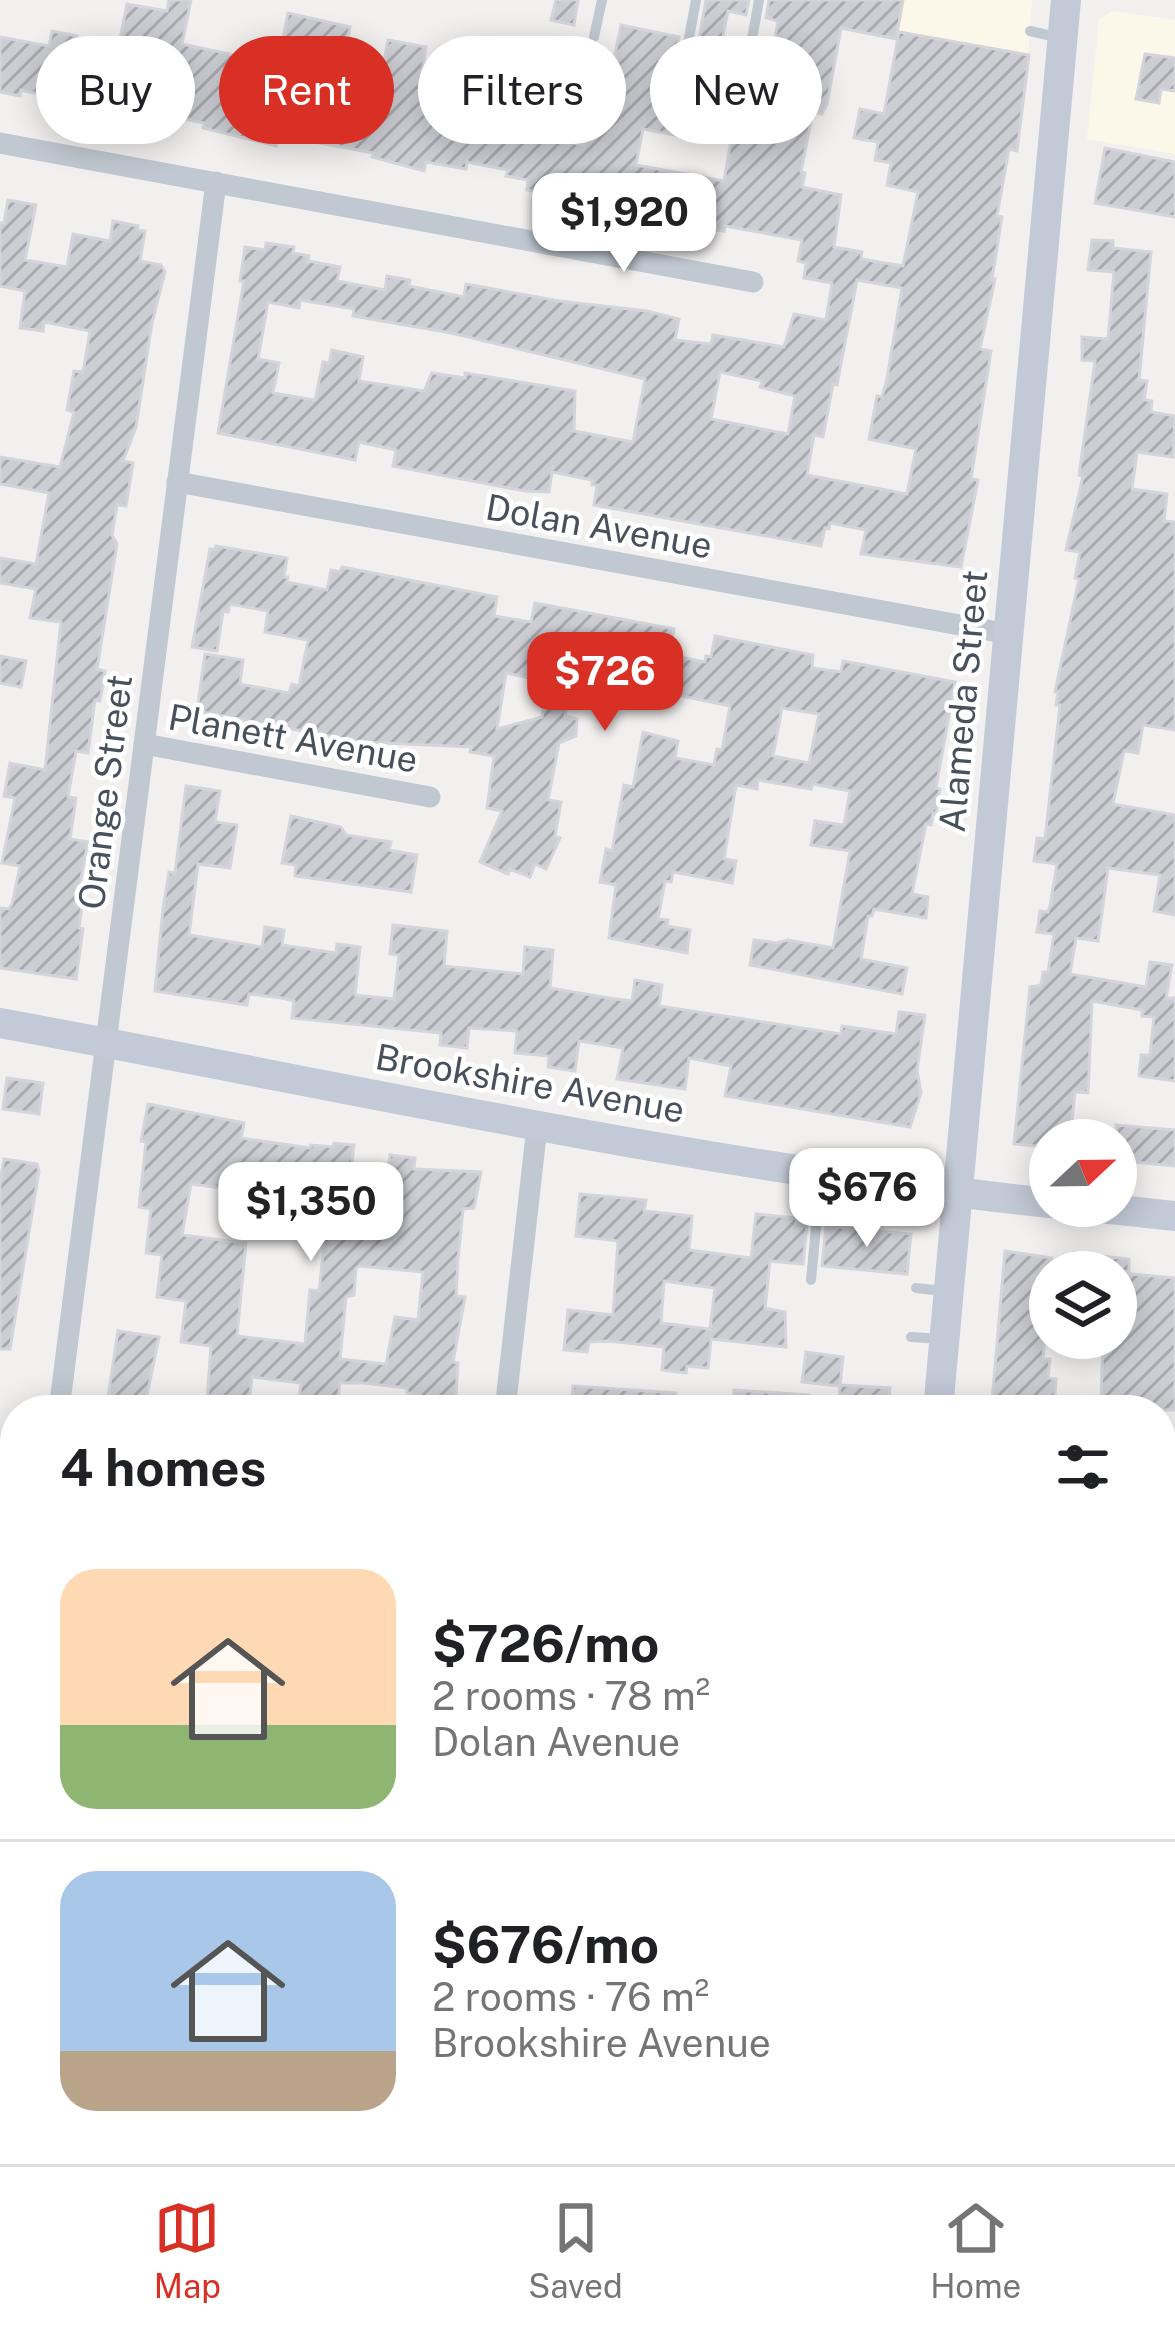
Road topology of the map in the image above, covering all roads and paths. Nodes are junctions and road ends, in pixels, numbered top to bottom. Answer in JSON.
{"nodes":[{"id":1,"x":602,"y":0,"type":"edge"},
{"id":2,"x":696,"y":0,"type":"edge"},
{"id":3,"x":759,"y":0,"type":"edge"},
{"id":4,"x":1066,"y":0,"type":"edge"},
{"id":5,"x":1030,"y":32,"type":"dead end"},
{"id":6,"x":594,"y":36,"type":"edge"},
{"id":7,"x":689,"y":36,"type":"edge"},
{"id":8,"x":753,"y":36,"type":"edge"},
{"id":9,"x":1061,"y":38,"type":"junction"},
{"id":10,"x":0,"y":143,"type":"edge"},
{"id":11,"x":216,"y":182,"type":"junction"},
{"id":12,"x":753,"y":282,"type":"dead end"},
{"id":13,"x":177,"y":482,"type":"junction"},
{"id":14,"x":1009,"y":634,"type":"junction"},
{"id":15,"x":144,"y":744,"type":"junction"},
{"id":16,"x":430,"y":797,"type":"dead end"},
{"id":17,"x":0,"y":1023,"type":"edge"},
{"id":18,"x":106,"y":1042,"type":"junction"},
{"id":19,"x":537,"y":1127,"type":"junction"},
{"id":20,"x":821,"y":1172,"type":"junction"},
{"id":21,"x":957,"y":1193,"type":"junction"},
{"id":22,"x":1029,"y":1201,"type":"edge"},
{"id":23,"x":1137,"y":1212,"type":"edge"},
{"id":24,"x":1175,"y":1216,"type":"edge"},
{"id":25,"x":811,"y":1280,"type":"dead end"},
{"id":26,"x":916,"y":1288,"type":"dead end"},
{"id":27,"x":949,"y":1291,"type":"junction"},
{"id":28,"x":911,"y":1337,"type":"dead end"},
{"id":29,"x":944,"y":1340,"type":"junction"},
{"id":30,"x":61,"y":1395,"type":"edge"},
{"id":31,"x":507,"y":1395,"type":"edge"},
{"id":32,"x":939,"y":1395,"type":"edge"}],
"edges":[{"from":1,"to":6,"type":"lane"},
{"from":2,"to":7,"type":"lane"},
{"from":3,"to":8,"type":"lane"},
{"from":4,"to":9,"type":"street","name":"Alameda Street"},
{"from":5,"to":9,"type":"lane"},
{"from":9,"to":14,"type":"street","name":"Alameda Street"},
{"from":10,"to":11,"type":"street"},
{"from":11,"to":12,"type":"street"},
{"from":11,"to":13,"type":"street","name":"Orange Street"},
{"from":13,"to":14,"type":"street","name":"Dolan Avenue"},
{"from":13,"to":15,"type":"street","name":"Orange Street"},
{"from":14,"to":21,"type":"street","name":"Alameda Street"},
{"from":15,"to":16,"type":"street","name":"Planett Avenue"},
{"from":15,"to":18,"type":"street","name":"Orange Street"},
{"from":17,"to":18,"type":"street","name":"Brookshire Avenue"},
{"from":18,"to":19,"type":"street","name":"Brookshire Avenue"},
{"from":18,"to":30,"type":"street","name":"Orange Street"},
{"from":19,"to":20,"type":"street","name":"Brookshire Avenue"},
{"from":19,"to":31,"type":"street"},
{"from":20,"to":21,"type":"street","name":"Brookshire Avenue"},
{"from":20,"to":25,"type":"lane"},
{"from":21,"to":22,"type":"street","name":"Brookshire Avenue"},
{"from":21,"to":27,"type":"street","name":"Alameda Street"},
{"from":23,"to":24,"type":"street"},
{"from":26,"to":27,"type":"lane"},
{"from":27,"to":29,"type":"street","name":"Alameda Street"},
{"from":28,"to":29,"type":"lane"},
{"from":29,"to":32,"type":"street","name":"Alameda Street"}]}
